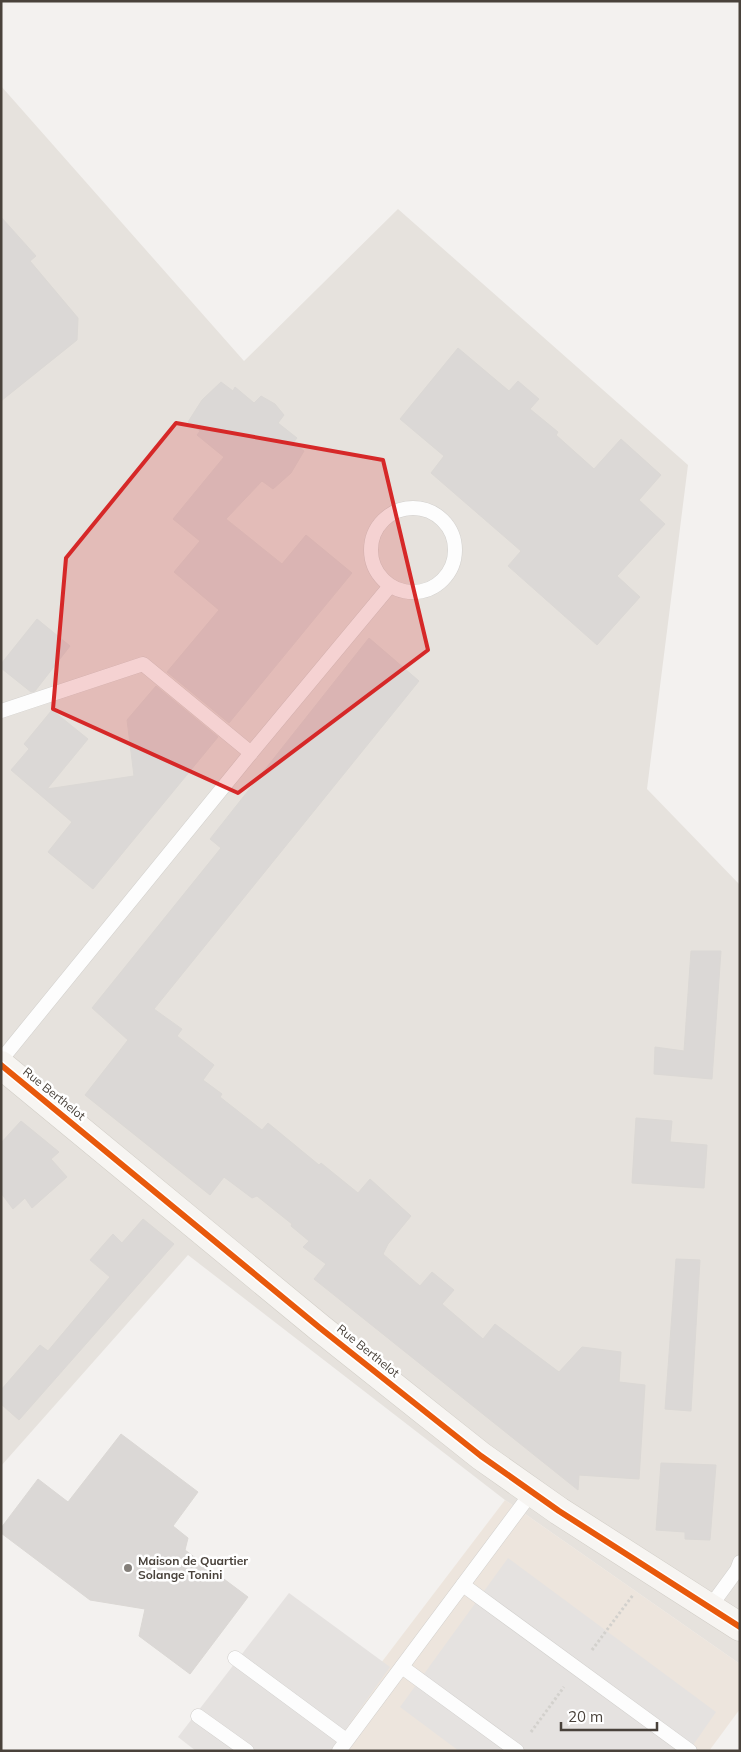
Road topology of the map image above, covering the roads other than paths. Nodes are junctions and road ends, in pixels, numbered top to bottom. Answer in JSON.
{"nodes":[{"id":1,"x":390,"y":586,"type":"junction"},
{"id":2,"x":1,"y":711,"type":"edge"},
{"id":3,"x":251,"y":753,"type":"junction"},
{"id":4,"x":1,"y":1060,"type":"edge"},
{"id":5,"x":1,"y":1065,"type":"edge"},
{"id":6,"x":532,"y":1492,"type":"junction"},
{"id":7,"x":740,"y":1562,"type":"edge"},
{"id":8,"x":463,"y":1585,"type":"junction"},
{"id":9,"x":710,"y":1608,"type":"junction"},
{"id":10,"x":740,"y":1627,"type":"edge"},
{"id":11,"x":235,"y":1658,"type":"dead end"},
{"id":12,"x":402,"y":1666,"type":"junction"},
{"id":13,"x":198,"y":1716,"type":"dead end"},
{"id":14,"x":343,"y":1746,"type":"edge"},
{"id":15,"x":246,"y":1751,"type":"edge"},
{"id":16,"x":517,"y":1751,"type":"edge"},
{"id":17,"x":690,"y":1751,"type":"edge"}],
"edges":[{"from":1,"to":1,"type":"lane"},
{"from":1,"to":3,"type":"lane"},
{"from":2,"to":3,"type":"lane"},
{"from":3,"to":4,"type":"lane"},
{"from":5,"to":6,"type":"street","name":"Rue Berthelot"},
{"from":6,"to":8,"type":"lane"},
{"from":6,"to":9,"type":"street","name":"Rue Berthelot"},
{"from":7,"to":9,"type":"lane"},
{"from":8,"to":12,"type":"lane"},
{"from":8,"to":17,"type":"lane"},
{"from":9,"to":10,"type":"street","name":"Rue Berthelot"},
{"from":11,"to":14,"type":"lane"},
{"from":12,"to":14,"type":"lane"},
{"from":12,"to":16,"type":"lane"},
{"from":13,"to":15,"type":"lane"}]}
